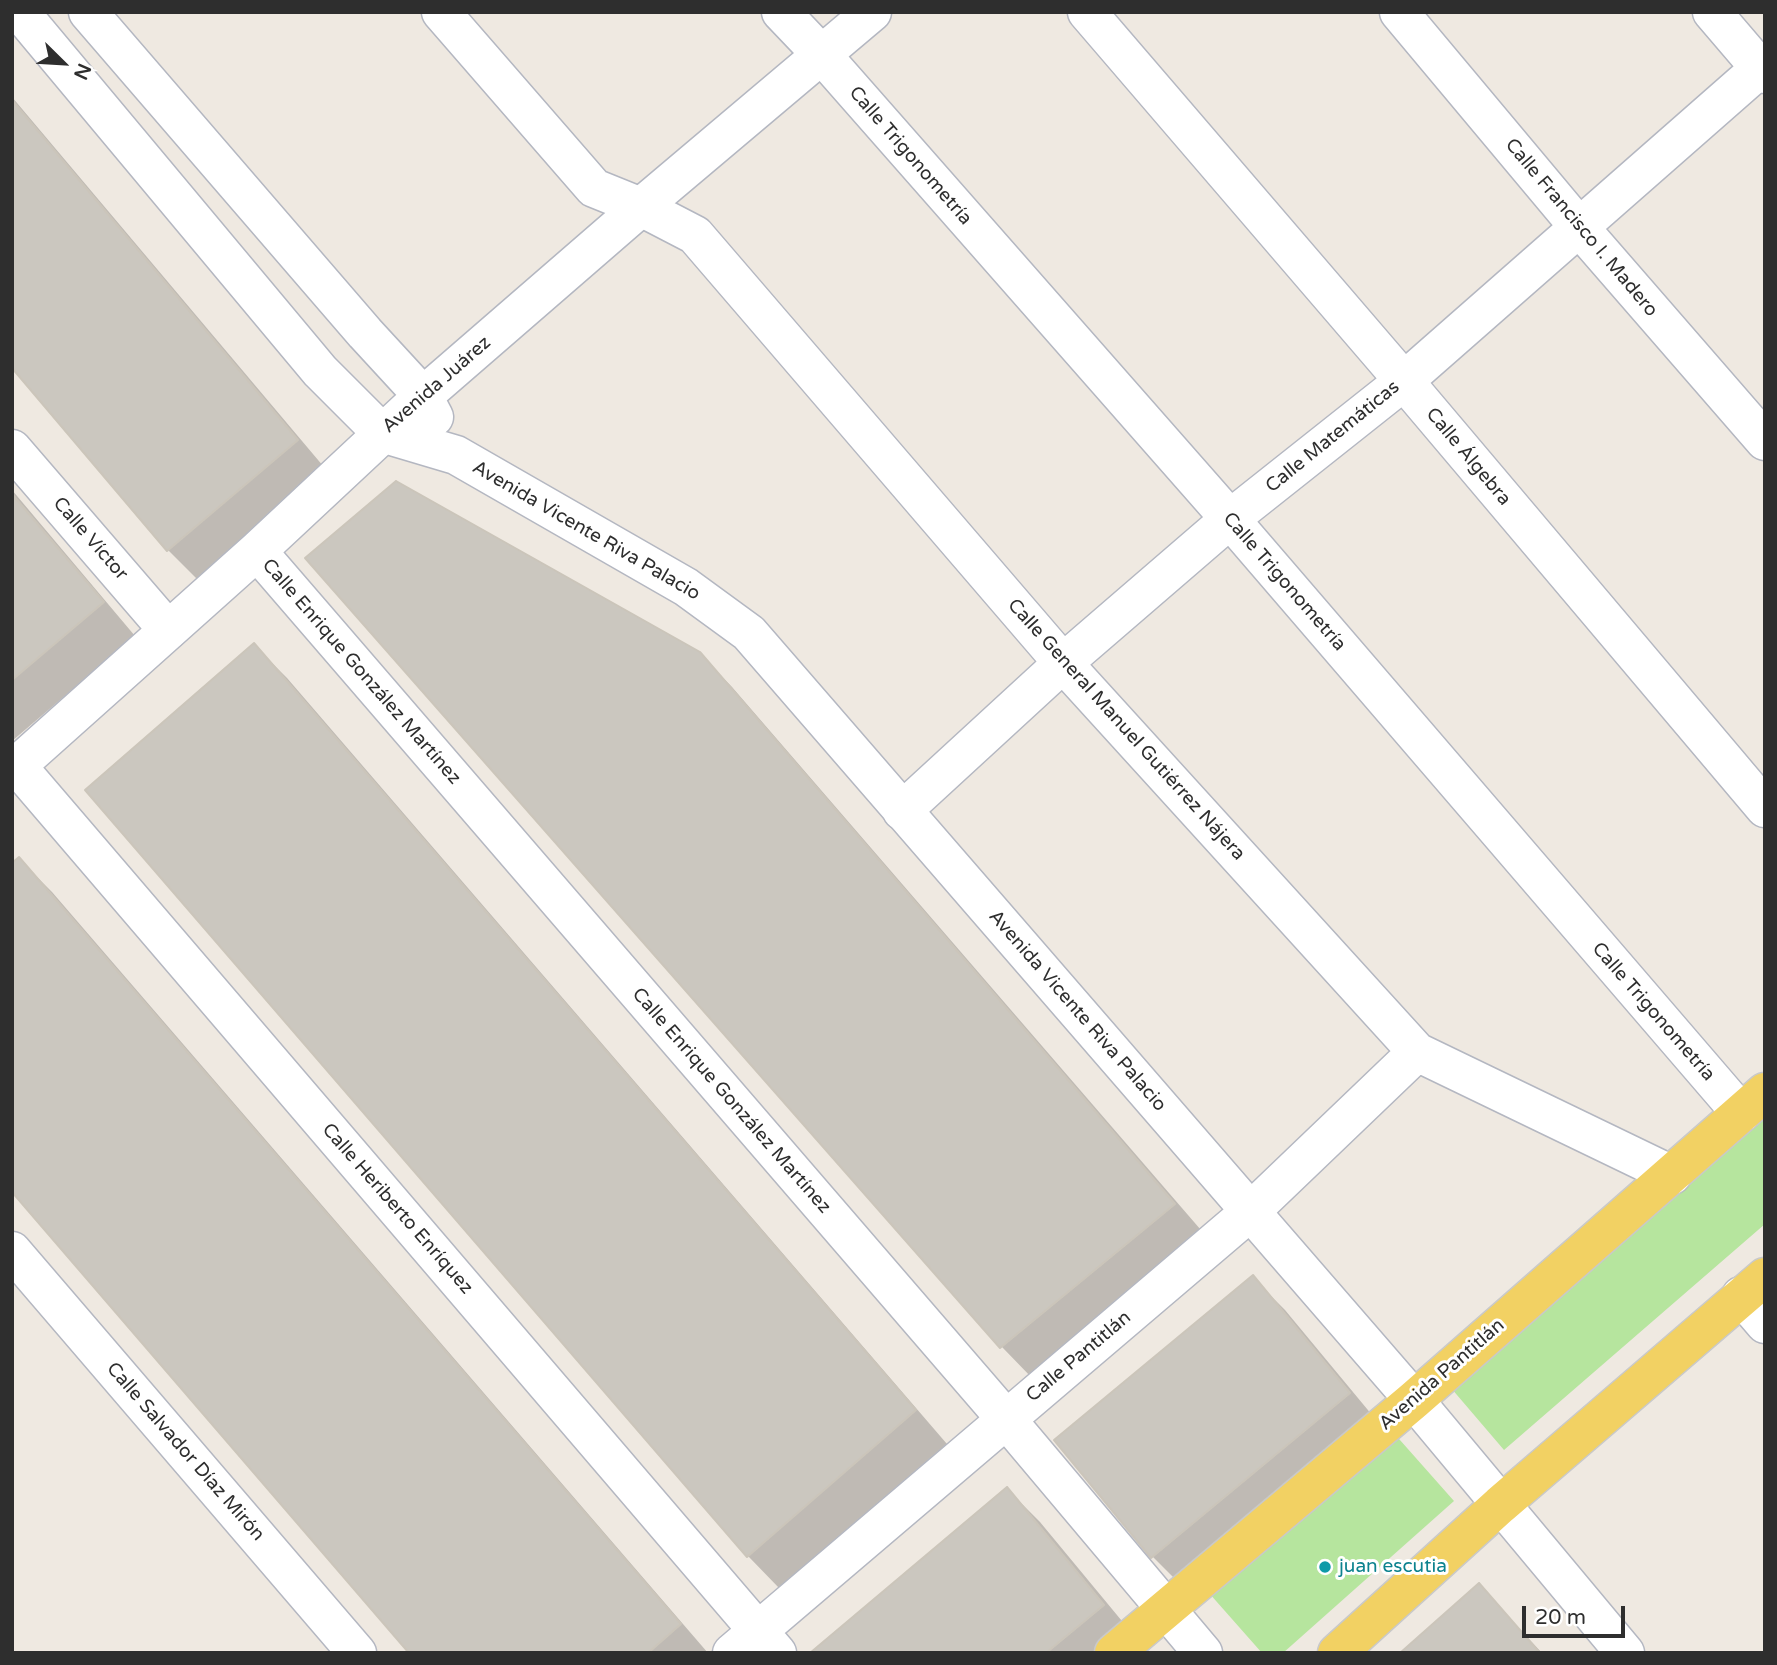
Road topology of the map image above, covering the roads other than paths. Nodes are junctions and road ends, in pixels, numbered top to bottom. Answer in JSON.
{"nodes":[{"id":1,"x":20,"y":12,"type":"edge"},
{"id":2,"x":88,"y":12,"type":"edge"},
{"id":3,"x":441,"y":12,"type":"edge"},
{"id":4,"x":781,"y":12,"type":"edge"},
{"id":5,"x":872,"y":12,"type":"edge"},
{"id":6,"x":1087,"y":12,"type":"edge"},
{"id":7,"x":1399,"y":12,"type":"edge"},
{"id":8,"x":1712,"y":12,"type":"edge"},
{"id":9,"x":822,"y":55,"type":"junction"},
{"id":10,"x":1763,"y":69,"type":"edge"},
{"id":11,"x":641,"y":207,"type":"junction"},
{"id":12,"x":1579,"y":226,"type":"junction"},
{"id":13,"x":1404,"y":381,"type":"junction"},
{"id":14,"x":423,"y":396,"type":"junction"},
{"id":15,"x":382,"y":433,"type":"junction"},
{"id":16,"x":1765,"y":442,"type":"edge"},
{"id":17,"x":12,"y":449,"type":"edge"},
{"id":18,"x":456,"y":455,"type":"junction"},
{"id":19,"x":1230,"y":519,"type":"junction"},
{"id":20,"x":257,"y":551,"type":"junction"},
{"id":21,"x":167,"y":630,"type":"junction"},
{"id":22,"x":1063,"y":663,"type":"junction"},
{"id":23,"x":15,"y":768,"type":"edge"},
{"id":24,"x":1765,"y":808,"type":"edge"},
{"id":25,"x":902,"y":811,"type":"junction"},
{"id":26,"x":1417,"y":1052,"type":"junction"},
{"id":27,"x":1753,"y":1103,"type":"edge"},
{"id":28,"x":1672,"y":1175,"type":"junction"},
{"id":29,"x":1251,"y":1211,"type":"junction"},
{"id":30,"x":12,"y":1251,"type":"edge"},
{"id":31,"x":1757,"y":1299,"type":"edge"},
{"id":32,"x":1414,"y":1400,"type":"junction"},
{"id":33,"x":1006,"y":1419,"type":"junction"},
{"id":34,"x":1500,"y":1505,"type":"junction"},
{"id":35,"x":1165,"y":1609,"type":"junction"},
{"id":36,"x":755,"y":1645,"type":"edge"},
{"id":37,"x":357,"y":1653,"type":"edge"},
{"id":38,"x":1114,"y":1653,"type":"edge"},
{"id":39,"x":1203,"y":1653,"type":"edge"},
{"id":40,"x":1337,"y":1653,"type":"edge"},
{"id":41,"x":1625,"y":1653,"type":"edge"}],
"edges":[{"from":1,"to":15,"type":"street","name":"Avenida Vicente Riva Palacio"},
{"from":2,"to":14,"type":"street","name":"Avenida Vicente Riva Palacio"},
{"from":3,"to":11,"type":"street","name":"Calle General Manuel Gutiérrez Nájera"},
{"from":4,"to":9,"type":"street","name":"Calle Trigonometría"},
{"from":5,"to":9,"type":"street","name":"Avenida Juárez"},
{"from":6,"to":13,"type":"street","name":"Calle Álgebra"},
{"from":7,"to":12,"type":"street","name":"Calle Francisco I. Madero"},
{"from":8,"to":10,"type":"street"},
{"from":9,"to":11,"type":"street","name":"Avenida Juárez"},
{"from":9,"to":19,"type":"street","name":"Calle Trigonometría"},
{"from":10,"to":12,"type":"street","name":"Calle Matemáticas"},
{"from":11,"to":14,"type":"street","name":"Avenida Juárez"},
{"from":11,"to":22,"type":"street","name":"Calle General Manuel Gutiérrez Nájera"},
{"from":12,"to":13,"type":"street","name":"Calle Matemáticas"},
{"from":12,"to":16,"type":"street","name":"Calle Francisco I. Madero"},
{"from":13,"to":19,"type":"street","name":"Calle Matemáticas"},
{"from":13,"to":24,"type":"street","name":"Calle Álgebra"},
{"from":14,"to":15,"type":"street","name":"Avenida Juárez"},
{"from":14,"to":18,"type":"street","name":"Avenida Vicente Riva Palacio"},
{"from":15,"to":18,"type":"street","name":"Avenida Vicente Riva Palacio"},
{"from":15,"to":20,"type":"street","name":"Avenida Juárez"},
{"from":17,"to":21,"type":"street","name":"Calle Víctor"},
{"from":18,"to":25,"type":"street","name":"Avenida Vicente Riva Palacio"},
{"from":19,"to":22,"type":"street","name":"Calle Matemáticas"},
{"from":19,"to":27,"type":"street","name":"Calle Trigonometría"},
{"from":20,"to":21,"type":"street","name":"Avenida Juárez"},
{"from":20,"to":33,"type":"street","name":"Calle Enrique González Martínez"},
{"from":21,"to":23,"type":"street","name":"Avenida Juárez"},
{"from":22,"to":25,"type":"street","name":"Calle Matemáticas"},
{"from":22,"to":26,"type":"street","name":"Calle General Manuel Gutiérrez Nájera"},
{"from":23,"to":36,"type":"street","name":"Calle Heriberto Enríquez"},
{"from":25,"to":29,"type":"street","name":"Avenida Vicente Riva Palacio"},
{"from":26,"to":28,"type":"street","name":"Calle General Manuel Gutiérrez Nájera"},
{"from":26,"to":29,"type":"street","name":"Calle Pantitlán"},
{"from":27,"to":28,"type":"main road","name":"Avenida Pantitlán"},
{"from":28,"to":32,"type":"main road","name":"Avenida Pantitlán"},
{"from":29,"to":32,"type":"street","name":"Avenida Vicente Riva Palacio"},
{"from":29,"to":33,"type":"street","name":"Calle Pantitlán"},
{"from":30,"to":37,"type":"street","name":"Calle Salvador Díaz Mirón"},
{"from":31,"to":34,"type":"main road"},
{"from":32,"to":34,"type":"street","name":"Avenida Vicente Riva Palacio"},
{"from":32,"to":35,"type":"main road","name":"Avenida Pantitlán"},
{"from":33,"to":35,"type":"street","name":"Calle Enrique González Martínez"},
{"from":33,"to":36,"type":"street","name":"Calle Pantitlán"},
{"from":34,"to":40,"type":"main road"},
{"from":34,"to":41,"type":"street","name":"Avenida Vicente Riva Palacio"},
{"from":35,"to":38,"type":"main road","name":"Avenida Pantitlán"},
{"from":35,"to":39,"type":"street","name":"Calle Enrique González Martínez"}]}
